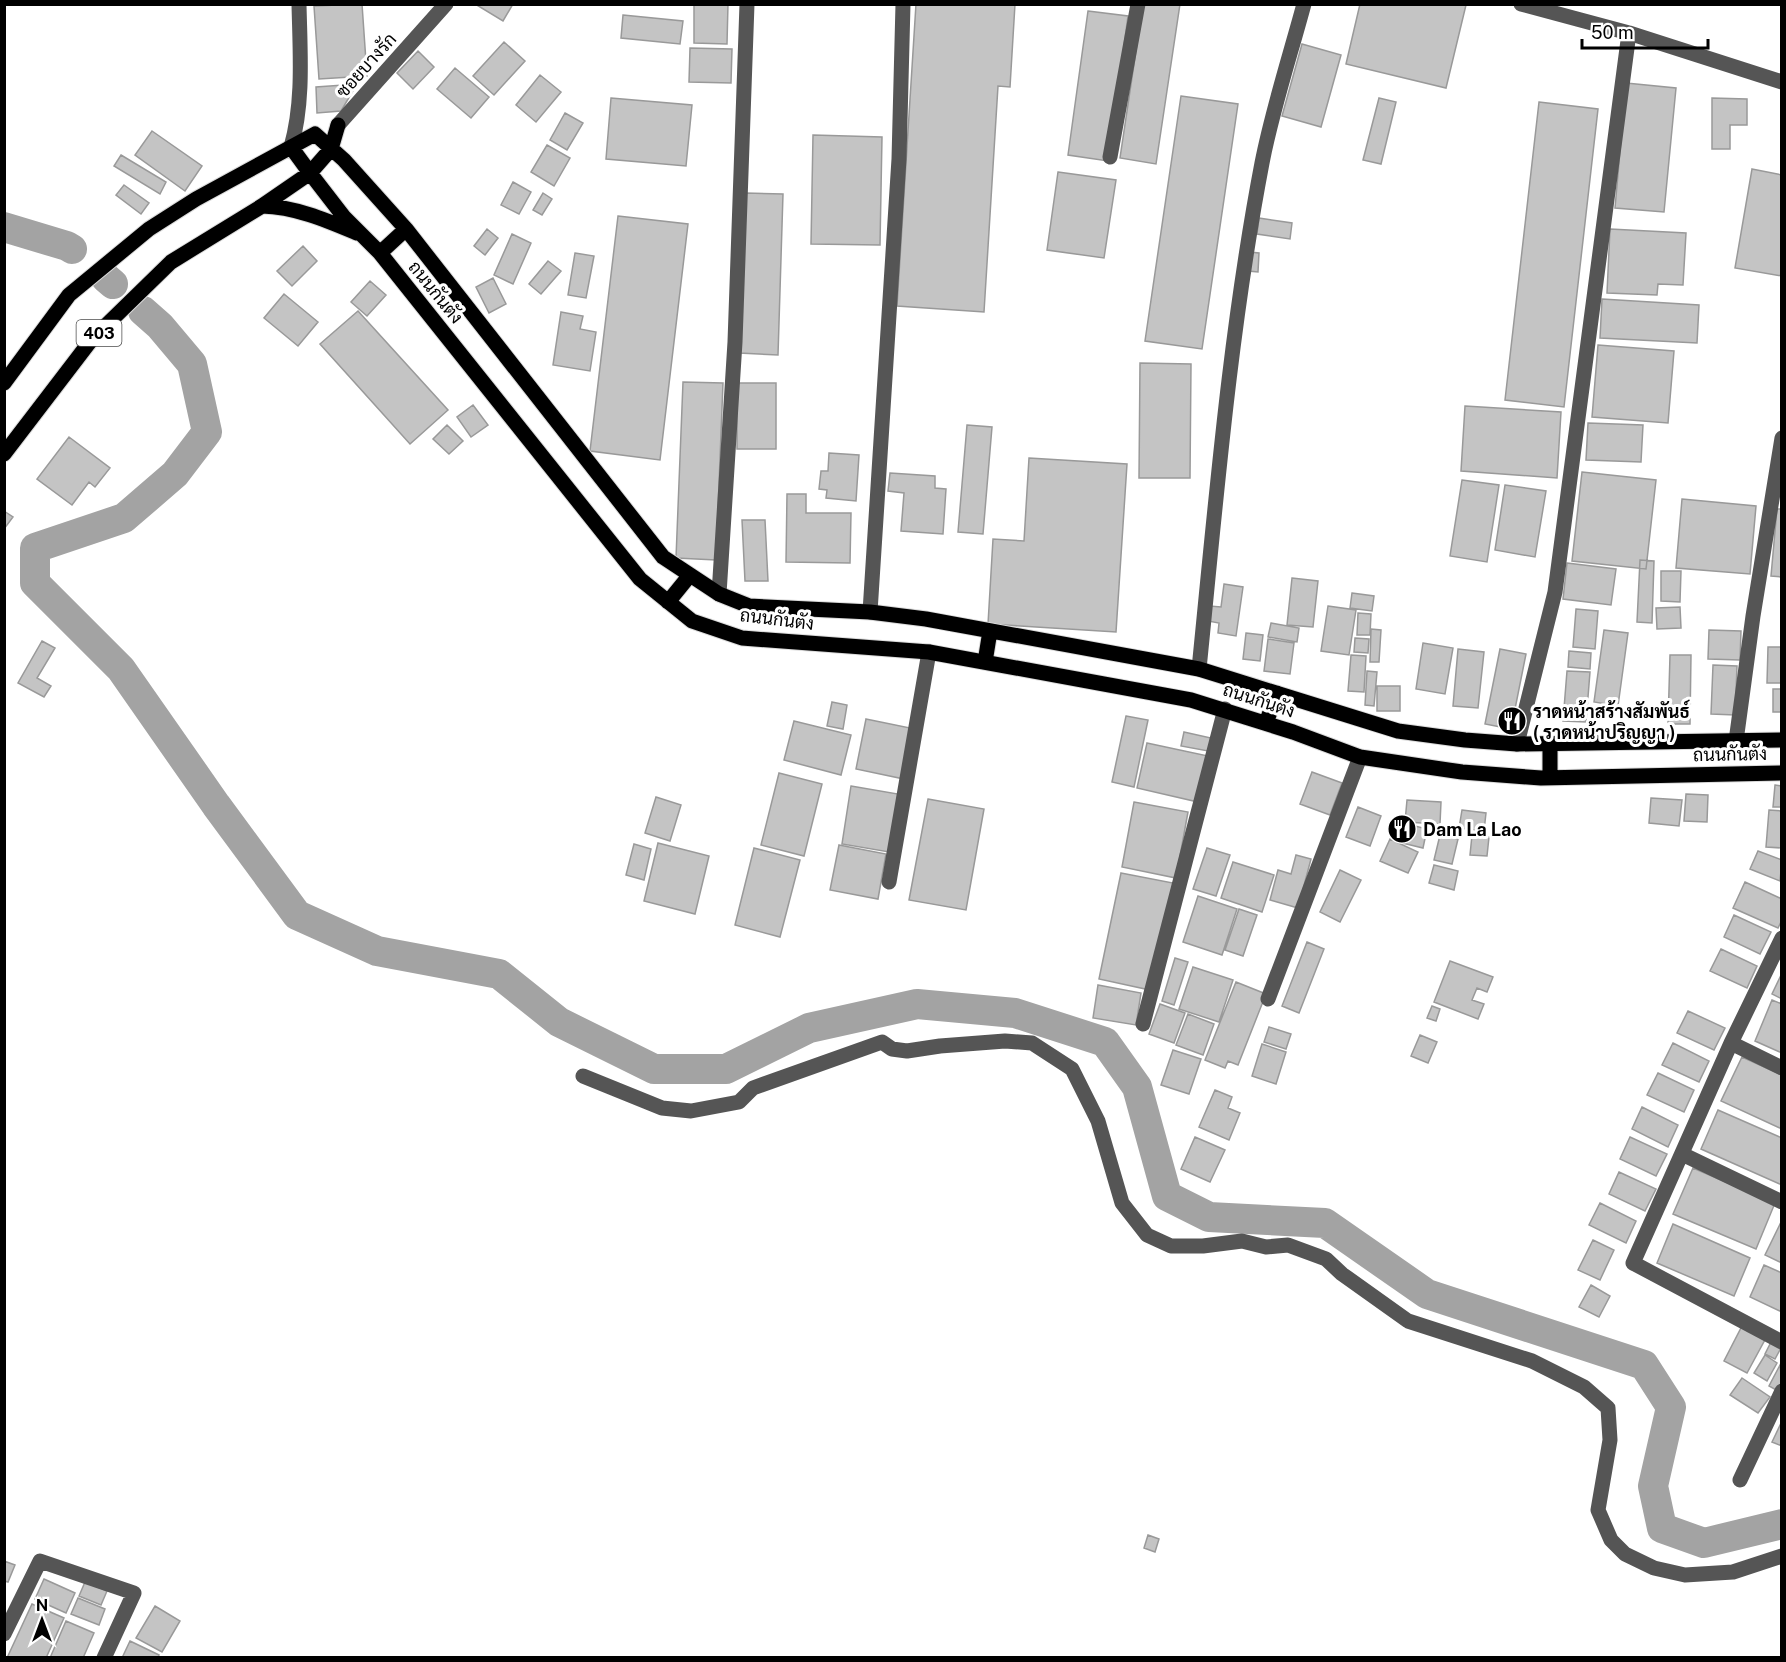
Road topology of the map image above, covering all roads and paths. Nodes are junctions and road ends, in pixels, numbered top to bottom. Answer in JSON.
{"nodes":[{"id":1,"x":299,"y":4,"type":"edge"},
{"id":2,"x":446,"y":4,"type":"edge"},
{"id":3,"x":747,"y":4,"type":"edge"},
{"id":4,"x":903,"y":4,"type":"edge"},
{"id":5,"x":1138,"y":4,"type":"edge"},
{"id":6,"x":1304,"y":4,"type":"edge"},
{"id":7,"x":1521,"y":4,"type":"edge"},
{"id":8,"x":1629,"y":33,"type":"junction"},
{"id":9,"x":1782,"y":82,"type":"edge"},
{"id":10,"x":298,"y":123,"type":"junction"},
{"id":11,"x":338,"y":125,"type":"junction"},
{"id":12,"x":315,"y":134,"type":"junction"},
{"id":13,"x":291,"y":147,"type":"junction"},
{"id":14,"x":331,"y":149,"type":"junction"},
{"id":15,"x":1110,"y":157,"type":"dead end"},
{"id":16,"x":310,"y":173,"type":"junction"},
{"id":17,"x":262,"y":206,"type":"junction"},
{"id":18,"x":406,"y":229,"type":"junction"},
{"id":19,"x":362,"y":235,"type":"junction"},
{"id":20,"x":380,"y":253,"type":"junction"},
{"id":21,"x":4,"y":383,"type":"edge"},
{"id":22,"x":1782,"y":438,"type":"edge"},
{"id":23,"x":4,"y":454,"type":"edge"},
{"id":24,"x":690,"y":575,"type":"junction"},
{"id":25,"x":719,"y":594,"type":"junction"},
{"id":26,"x":668,"y":602,"type":"junction"},
{"id":27,"x":870,"y":612,"type":"junction"},
{"id":28,"x":990,"y":631,"type":"junction"},
{"id":29,"x":929,"y":652,"type":"junction"},
{"id":30,"x":985,"y":662,"type":"junction"},
{"id":31,"x":1199,"y":669,"type":"junction"},
{"id":32,"x":1277,"y":693,"type":"junction"},
{"id":33,"x":1225,"y":710,"type":"junction"},
{"id":34,"x":1266,"y":723,"type":"junction"},
{"id":35,"x":1782,"y":740,"type":"edge"},
{"id":36,"x":1736,"y":741,"type":"junction"},
{"id":37,"x":1517,"y":744,"type":"junction"},
{"id":38,"x":1550,"y":744,"type":"junction"},
{"id":39,"x":1360,"y":757,"type":"junction"},
{"id":40,"x":1782,"y":773,"type":"edge"},
{"id":41,"x":1550,"y":778,"type":"junction"},
{"id":42,"x":889,"y":882,"type":"dead end"},
{"id":43,"x":1782,"y":938,"type":"edge"},
{"id":44,"x":1268,"y":999,"type":"dead end"},
{"id":45,"x":1143,"y":1024,"type":"dead end"},
{"id":46,"x":1731,"y":1043,"type":"junction"},
{"id":47,"x":1782,"y":1068,"type":"edge"},
{"id":48,"x":583,"y":1076,"type":"dead end"},
{"id":49,"x":1682,"y":1154,"type":"junction"},
{"id":50,"x":1782,"y":1202,"type":"edge"},
{"id":51,"x":1782,"y":1342,"type":"edge"},
{"id":52,"x":1782,"y":1391,"type":"edge"},
{"id":53,"x":1740,"y":1480,"type":"dead end"},
{"id":54,"x":1782,"y":1556,"type":"edge"},
{"id":55,"x":4,"y":1634,"type":"edge"},
{"id":56,"x":104,"y":1658,"type":"edge"}],
"edges":[{"from":1,"to":10,"type":"street"},
{"from":2,"to":11,"type":"street","name":"ซอยบางรัก"},
{"from":3,"to":25,"type":"street"},
{"from":4,"to":27,"type":"street"},
{"from":5,"to":15,"type":"street"},
{"from":6,"to":31,"type":"street"},
{"from":7,"to":8,"type":"street"},
{"from":8,"to":9,"type":"street"},
{"from":8,"to":37,"type":"street"},
{"from":10,"to":12,"type":"street"},
{"from":10,"to":13,"type":"street"},
{"from":11,"to":12,"type":"main road"},
{"from":11,"to":14,"type":"main road"},
{"from":12,"to":13,"type":"main road"},
{"from":12,"to":14,"type":"main road","name":"ถนนกันตัง"},
{"from":13,"to":16,"type":"main road","name":"ถนนกันตัง"},
{"from":13,"to":21,"type":"main road","number":"403"},
{"from":14,"to":16,"type":"main road"},
{"from":14,"to":18,"type":"main road","name":"ถนนกันตัง"},
{"from":16,"to":17,"type":"main road"},
{"from":16,"to":19,"type":"main road","name":"ถนนกันตัง"},
{"from":17,"to":19,"type":"main road"},
{"from":17,"to":23,"type":"main road","number":"403"},
{"from":18,"to":20,"type":"main road"},
{"from":18,"to":24,"type":"main road","name":"ถนนกันตัง"},
{"from":19,"to":20,"type":"main road","name":"ถนนกันตัง"},
{"from":20,"to":26,"type":"main road","name":"ถนนกันตัง"},
{"from":22,"to":36,"type":"street"},
{"from":24,"to":25,"type":"main road","name":"ถนนกันตัง"},
{"from":24,"to":26,"type":"main road"},
{"from":25,"to":27,"type":"main road","name":"ถนนกันตัง"},
{"from":26,"to":29,"type":"main road","name":"ถนนกันตัง"},
{"from":27,"to":28,"type":"main road","name":"ถนนกันตัง"},
{"from":28,"to":30,"type":"main road"},
{"from":28,"to":31,"type":"main road","name":"ถนนกันตัง"},
{"from":29,"to":30,"type":"main road","name":"ถนนกันตัง"},
{"from":29,"to":42,"type":"street"},
{"from":30,"to":33,"type":"main road","name":"ถนนกันตัง"},
{"from":31,"to":32,"type":"main road","name":"ถนนกันตัง"},
{"from":32,"to":34,"type":"main road"},
{"from":32,"to":37,"type":"main road","name":"ถนนกันตัง"},
{"from":33,"to":34,"type":"main road","name":"ถนนกันตัง"},
{"from":33,"to":45,"type":"street"},
{"from":34,"to":39,"type":"main road","name":"ถนนกันตัง"},
{"from":35,"to":36,"type":"main road","name":"ถนนกันตัง"},
{"from":36,"to":38,"type":"main road","name":"ถนนกันตัง"},
{"from":37,"to":38,"type":"main road","name":"ถนนกันตัง"},
{"from":38,"to":41,"type":"main road"},
{"from":39,"to":41,"type":"main road","name":"ถนนกันตัง"},
{"from":39,"to":44,"type":"street"},
{"from":40,"to":41,"type":"main road","name":"ถนนกันตัง"},
{"from":43,"to":46,"type":"street"},
{"from":46,"to":47,"type":"street"},
{"from":46,"to":49,"type":"street"},
{"from":48,"to":54,"type":"street"},
{"from":49,"to":50,"type":"street"},
{"from":49,"to":51,"type":"street"},
{"from":52,"to":53,"type":"street"},
{"from":55,"to":56,"type":"street"}]}
